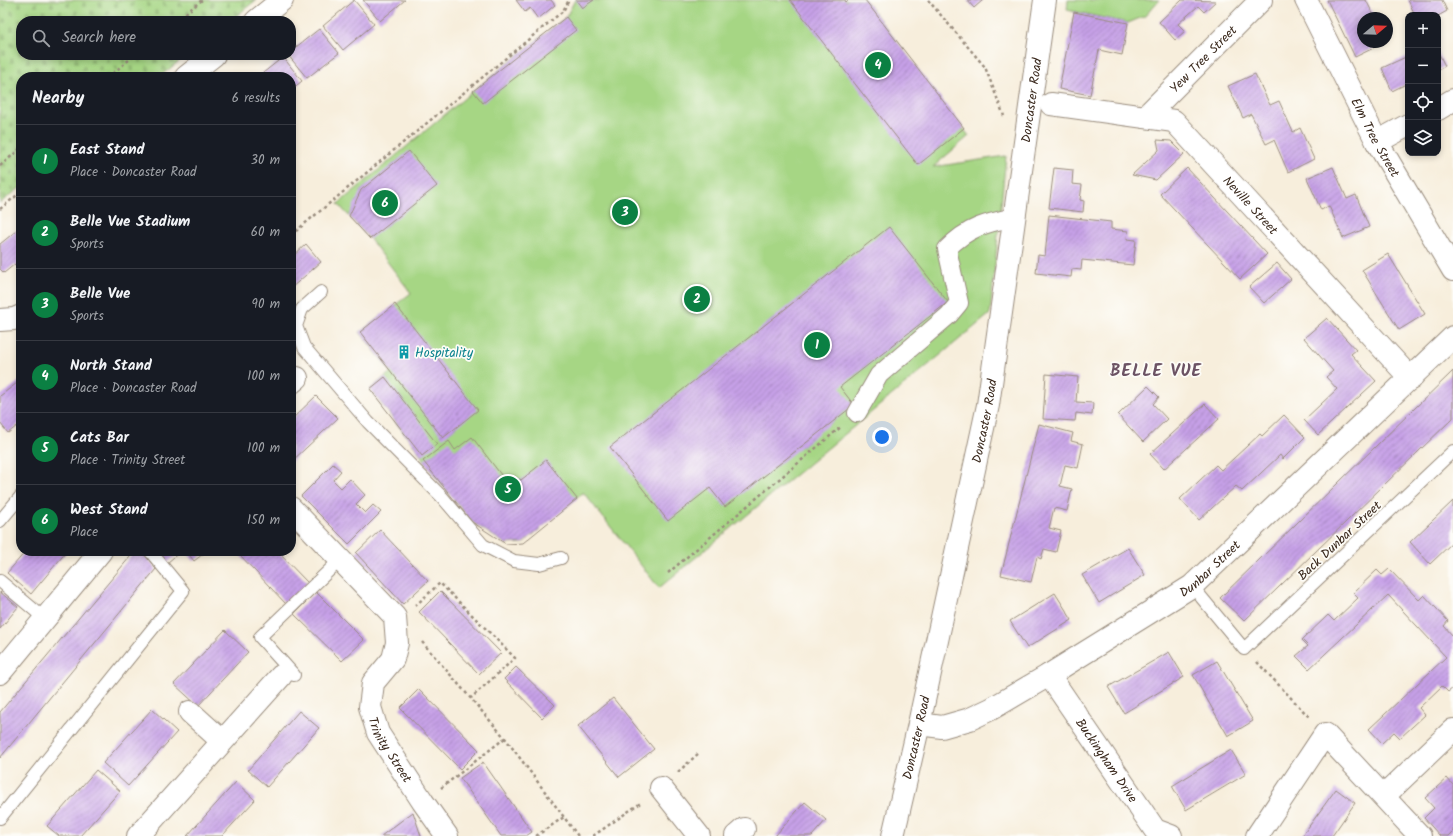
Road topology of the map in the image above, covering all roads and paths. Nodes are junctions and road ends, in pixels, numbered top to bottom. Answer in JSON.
{"nodes":[{"id":1,"x":202,"y":0,"type":"edge"},
{"id":2,"x":282,"y":0,"type":"edge"},
{"id":3,"x":569,"y":0,"type":"edge"},
{"id":4,"x":928,"y":0,"type":"edge"},
{"id":5,"x":1045,"y":0,"type":"edge"},
{"id":6,"x":1261,"y":0,"type":"edge"},
{"id":7,"x":1306,"y":0,"type":"edge"},
{"id":8,"x":182,"y":16,"type":"edge"},
{"id":9,"x":262,"y":16,"type":"edge"},
{"id":10,"x":129,"y":60,"type":"edge"},
{"id":11,"x":208,"y":60,"type":"edge"},
{"id":12,"x":114,"y":72,"type":"edge"},
{"id":13,"x":192,"y":72,"type":"edge"},
{"id":14,"x":1453,"y":100,"type":"edge"},
{"id":15,"x":1051,"y":104,"type":"dead end"},
{"id":16,"x":1441,"y":107,"type":"edge"},
{"id":17,"x":1145,"y":117,"type":"junction"},
{"id":18,"x":1005,"y":119,"type":"dead end"},
{"id":19,"x":1405,"y":127,"type":"edge"},
{"id":20,"x":1377,"y":142,"type":"junction"},
{"id":21,"x":16,"y":152,"type":"edge"},
{"id":22,"x":0,"y":166,"type":"edge"},
{"id":23,"x":16,"y":196,"type":"edge"},
{"id":24,"x":0,"y":209,"type":"edge"},
{"id":25,"x":1016,"y":217,"type":"junction"},
{"id":26,"x":296,"y":231,"type":"edge"},
{"id":27,"x":1453,"y":270,"type":"edge"},
{"id":28,"x":321,"y":292,"type":"dead end"},
{"id":29,"x":16,"y":318,"type":"edge"},
{"id":30,"x":0,"y":320,"type":"edge"},
{"id":31,"x":1453,"y":337,"type":"edge"},
{"id":32,"x":1411,"y":379,"type":"junction"},
{"id":33,"x":857,"y":413,"type":"joint"},
{"id":34,"x":1453,"y":451,"type":"edge"},
{"id":35,"x":16,"y":502,"type":"edge"},
{"id":36,"x":296,"y":513,"type":"edge"},
{"id":37,"x":0,"y":521,"type":"edge"},
{"id":38,"x":97,"y":556,"type":"edge"},
{"id":39,"x":154,"y":556,"type":"edge"},
{"id":40,"x":561,"y":558,"type":"dead end"},
{"id":41,"x":340,"y":560,"type":"junction"},
{"id":42,"x":668,"y":573,"type":"dead end"},
{"id":43,"x":0,"y":581,"type":"edge"},
{"id":44,"x":1192,"y":586,"type":"junction"},
{"id":45,"x":395,"y":617,"type":"junction"},
{"id":46,"x":45,"y":619,"type":"junction"},
{"id":47,"x":421,"y":641,"type":"dead end"},
{"id":48,"x":1244,"y":649,"type":"junction"},
{"id":49,"x":0,"y":673,"type":"edge"},
{"id":50,"x":1049,"y":675,"type":"junction"},
{"id":51,"x":287,"y":676,"type":"joint"},
{"id":52,"x":471,"y":698,"type":"junction"},
{"id":53,"x":190,"y":712,"type":"dead end"},
{"id":54,"x":919,"y":724,"type":"junction"},
{"id":55,"x":1453,"y":730,"type":"edge"},
{"id":56,"x":1325,"y":734,"type":"junction"},
{"id":57,"x":505,"y":738,"type":"junction"},
{"id":58,"x":222,"y":742,"type":"junction"},
{"id":59,"x":653,"y":794,"type":"joint"},
{"id":60,"x":1384,"y":796,"type":"junction"},
{"id":61,"x":423,"y":802,"type":"junction"},
{"id":62,"x":564,"y":817,"type":"junction"},
{"id":63,"x":0,"y":818,"type":"edge"},
{"id":64,"x":138,"y":836,"type":"edge"},
{"id":65,"x":447,"y":836,"type":"edge"},
{"id":66,"x":536,"y":836,"type":"edge"},
{"id":67,"x":578,"y":836,"type":"edge"},
{"id":68,"x":593,"y":836,"type":"edge"},
{"id":69,"x":699,"y":836,"type":"edge"},
{"id":70,"x":893,"y":836,"type":"edge"},
{"id":71,"x":1171,"y":836,"type":"edge"},
{"id":72,"x":1257,"y":836,"type":"edge"},
{"id":73,"x":1420,"y":836,"type":"edge"}],
"edges":[{"from":1,"to":8,"type":"path"},
{"from":2,"to":9,"type":"main road"},
{"from":3,"to":26,"type":"path"},
{"from":4,"to":18,"type":"path"},
{"from":5,"to":25,"type":"main road","name":"Doncaster Road"},
{"from":6,"to":17,"type":"main road","name":"Yew Tree Street"},
{"from":7,"to":20,"type":"main road","name":"Elm Tree Street"},
{"from":10,"to":12,"type":"path"},
{"from":11,"to":13,"type":"main road"},
{"from":14,"to":16,"type":"main road"},
{"from":15,"to":17,"type":"main road","name":"Neville Street"},
{"from":17,"to":32,"type":"main road","name":"Neville Street"},
{"from":19,"to":20,"type":"main road"},
{"from":20,"to":27,"type":"main road","name":"Elm Tree Street"},
{"from":21,"to":22,"type":"path"},
{"from":23,"to":24,"type":"path"},
{"from":25,"to":33,"type":"street"},
{"from":25,"to":54,"type":"main road","name":"Doncaster Road"},
{"from":28,"to":40,"type":"lane"},
{"from":29,"to":30,"type":"main road"},
{"from":31,"to":32,"type":"main road","name":"Dunbar Street"},
{"from":32,"to":44,"type":"main road","name":"Dunbar Street"},
{"from":33,"to":42,"type":"path"},
{"from":34,"to":48,"type":"lane","name":"Back Dunbar Street"},
{"from":35,"to":37,"type":"lane"},
{"from":36,"to":41,"type":"main road"},
{"from":38,"to":46,"type":"main road"},
{"from":39,"to":63,"type":"lane"},
{"from":41,"to":45,"type":"main road"},
{"from":41,"to":51,"type":"lane"},
{"from":43,"to":46,"type":"lane"},
{"from":44,"to":48,"type":"lane"},
{"from":44,"to":50,"type":"main road","name":"Dunbar Street"},
{"from":45,"to":52,"type":"path"},
{"from":45,"to":61,"type":"main road","name":"Trinity Street"},
{"from":46,"to":49,"type":"main road"},
{"from":47,"to":52,"type":"path"},
{"from":48,"to":56,"type":"path"},
{"from":50,"to":54,"type":"main road","name":"Dunbar Street"},
{"from":50,"to":71,"type":"main road","name":"Buckingham Drive"},
{"from":51,"to":58,"type":"main road"},
{"from":52,"to":57,"type":"path"},
{"from":53,"to":58,"type":"main road"},
{"from":54,"to":70,"type":"main road","name":"Doncaster Road"},
{"from":55,"to":60,"type":"main road"},
{"from":56,"to":60,"type":"main road"},
{"from":56,"to":72,"type":"main road"},
{"from":57,"to":61,"type":"path"},
{"from":57,"to":62,"type":"path"},
{"from":58,"to":64,"type":"main road"},
{"from":59,"to":68,"type":"path"},
{"from":59,"to":69,"type":"main road"},
{"from":60,"to":73,"type":"main road"},
{"from":61,"to":65,"type":"main road","name":"Trinity Street"},
{"from":62,"to":66,"type":"path"},
{"from":62,"to":67,"type":"path"}]}
